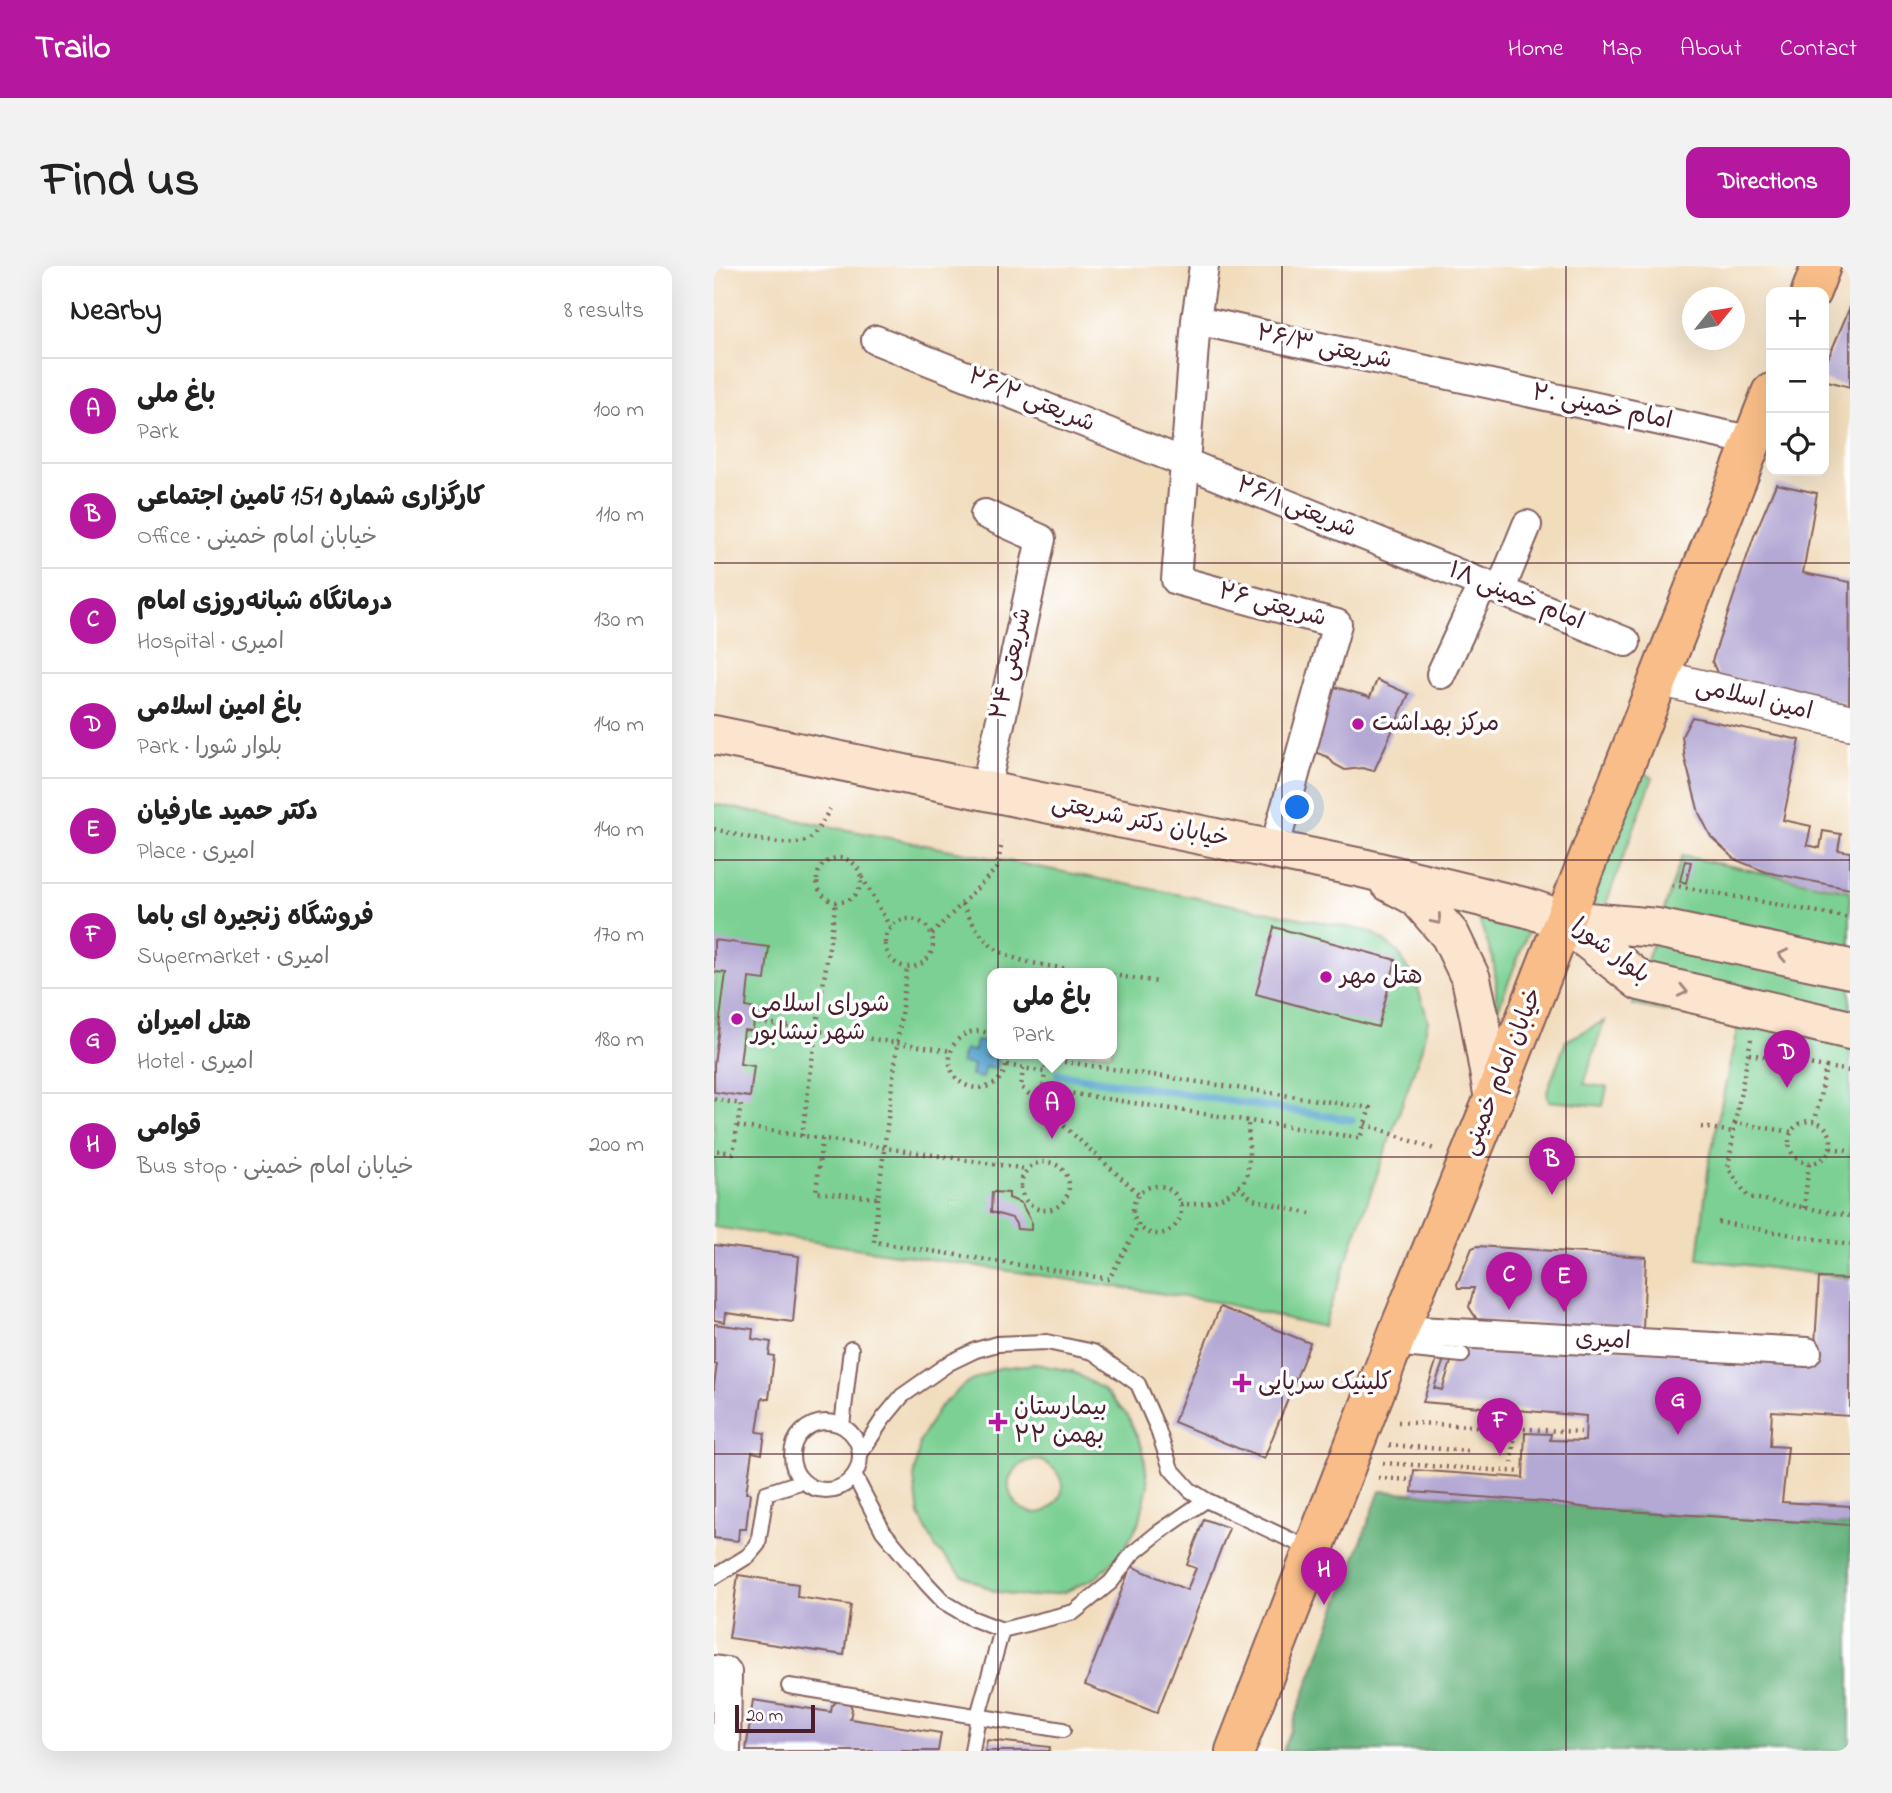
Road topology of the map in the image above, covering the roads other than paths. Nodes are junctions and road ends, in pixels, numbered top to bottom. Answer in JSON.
{"nodes":[{"id":1,"x":1204,"y":266,"type":"edge"},
{"id":2,"x":1821,"y":266,"type":"edge"},
{"id":3,"x":1813,"y":287,"type":"edge"},
{"id":4,"x":1196,"y":320,"type":"junction"},
{"id":5,"x":876,"y":340,"type":"dead end"},
{"id":6,"x":1452,"y":376,"type":"joint"},
{"id":7,"x":1766,"y":406,"type":"edge"},
{"id":8,"x":1752,"y":441,"type":"junction"},
{"id":9,"x":1186,"y":463,"type":"junction"},
{"id":10,"x":985,"y":514,"type":"dead end"},
{"id":11,"x":1527,"y":524,"type":"dead end"},
{"id":12,"x":1406,"y":552,"type":"joint"},
{"id":13,"x":1492,"y":587,"type":"junction"},
{"id":14,"x":1626,"y":642,"type":"dead end"},
{"id":15,"x":1441,"y":674,"type":"dead end"},
{"id":16,"x":1659,"y":678,"type":"junction"},
{"id":17,"x":1850,"y":722,"type":"edge"},
{"id":18,"x":714,"y":735,"type":"edge"},
{"id":19,"x":985,"y":791,"type":"junction"},
{"id":20,"x":1274,"y":849,"type":"junction"},
{"id":21,"x":1362,"y":868,"type":"junction"},
{"id":22,"x":1563,"y":920,"type":"junction"},
{"id":23,"x":1850,"y":969,"type":"edge"},
{"id":24,"x":1850,"y":1030,"type":"edge"},
{"id":25,"x":1494,"y":1099,"type":"junction"},
{"id":26,"x":1396,"y":1338,"type":"junction"},
{"id":27,"x":851,"y":1349,"type":"dead end"},
{"id":28,"x":1807,"y":1352,"type":"dead end"},
{"id":29,"x":1462,"y":1355,"type":"dead end"},
{"id":30,"x":842,"y":1426,"type":"junction"},
{"id":31,"x":860,"y":1454,"type":"junction"},
{"id":32,"x":853,"y":1475,"type":"junction"},
{"id":33,"x":803,"y":1481,"type":"junction"},
{"id":34,"x":1206,"y":1500,"type":"junction"},
{"id":35,"x":1313,"y":1550,"type":"junction"},
{"id":36,"x":714,"y":1577,"type":"edge"},
{"id":37,"x":1002,"y":1630,"type":"junction"},
{"id":38,"x":721,"y":1671,"type":"edge"},
{"id":39,"x":789,"y":1686,"type":"dead end"},
{"id":40,"x":978,"y":1716,"type":"junction"},
{"id":41,"x":1063,"y":1730,"type":"dead end"},
{"id":42,"x":726,"y":1751,"type":"edge"},
{"id":43,"x":972,"y":1751,"type":"edge"},
{"id":44,"x":1235,"y":1751,"type":"edge"}],
"edges":[{"from":1,"to":4,"type":"street"},
{"from":2,"to":3,"type":"main road"},
{"from":4,"to":6,"type":"street","name":"شریعتی ۲۶/۳"},
{"from":4,"to":9,"type":"street"},
{"from":5,"to":9,"type":"street","name":"شریعتی ۲۶/۲"},
{"from":6,"to":8,"type":"street","name":"امام خمینی ۲۰"},
{"from":7,"to":8,"type":"main road","name":"خیابان امام خمینی"},
{"from":8,"to":16,"type":"main road","name":"خیابان امام خمینی"},
{"from":9,"to":12,"type":"street","name":"شریعتی ۲۶/۱"},
{"from":9,"to":20,"type":"street","name":"شریعتی ۲۶"},
{"from":10,"to":19,"type":"street","name":"شریعتی ۲۴"},
{"from":11,"to":13,"type":"street"},
{"from":12,"to":13,"type":"street","name":"امام خمینی ۱۸"},
{"from":13,"to":14,"type":"street","name":"امام خمینی ۱۸"},
{"from":13,"to":15,"type":"street"},
{"from":16,"to":17,"type":"street","name":"امین اسلامی"},
{"from":16,"to":22,"type":"main road","name":"خیابان امام خمینی"},
{"from":18,"to":19,"type":"main road","name":"خیابان دکتر شریعتی"},
{"from":19,"to":20,"type":"main road","name":"خیابان دکتر شریعتی"},
{"from":20,"to":21,"type":"main road","name":"خیابان دکتر شریعتی"},
{"from":21,"to":22,"type":"main road","name":"خیابان دکتر شریعتی"},
{"from":21,"to":25,"type":"main road","one_way":true},
{"from":23,"to":22,"type":"main road","name":"بلوار شورا","one_way":true},
{"from":22,"to":24,"type":"main road","name":"بلوار شورا","one_way":true},
{"from":22,"to":25,"type":"main road","name":"خیابان امام خمینی"},
{"from":25,"to":26,"type":"main road","name":"خیابان امام خمینی"},
{"from":26,"to":28,"type":"street","name":"امیری"},
{"from":26,"to":29,"type":"lane"},
{"from":26,"to":35,"type":"main road","name":"خیابان امام خمینی"},
{"from":27,"to":30,"type":"lane"},
{"from":30,"to":31,"type":"lane"},
{"from":30,"to":33,"type":"lane"},
{"from":31,"to":32,"type":"lane"},
{"from":31,"to":34,"type":"lane"},
{"from":32,"to":33,"type":"lane"},
{"from":32,"to":37,"type":"lane"},
{"from":33,"to":36,"type":"lane"},
{"from":34,"to":35,"type":"lane"},
{"from":34,"to":37,"type":"lane"},
{"from":35,"to":44,"type":"main road","name":"خیابان امام خمینی"},
{"from":37,"to":40,"type":"lane"},
{"from":38,"to":42,"type":"street"},
{"from":39,"to":40,"type":"lane"},
{"from":40,"to":41,"type":"lane"},
{"from":40,"to":43,"type":"lane"}]}
